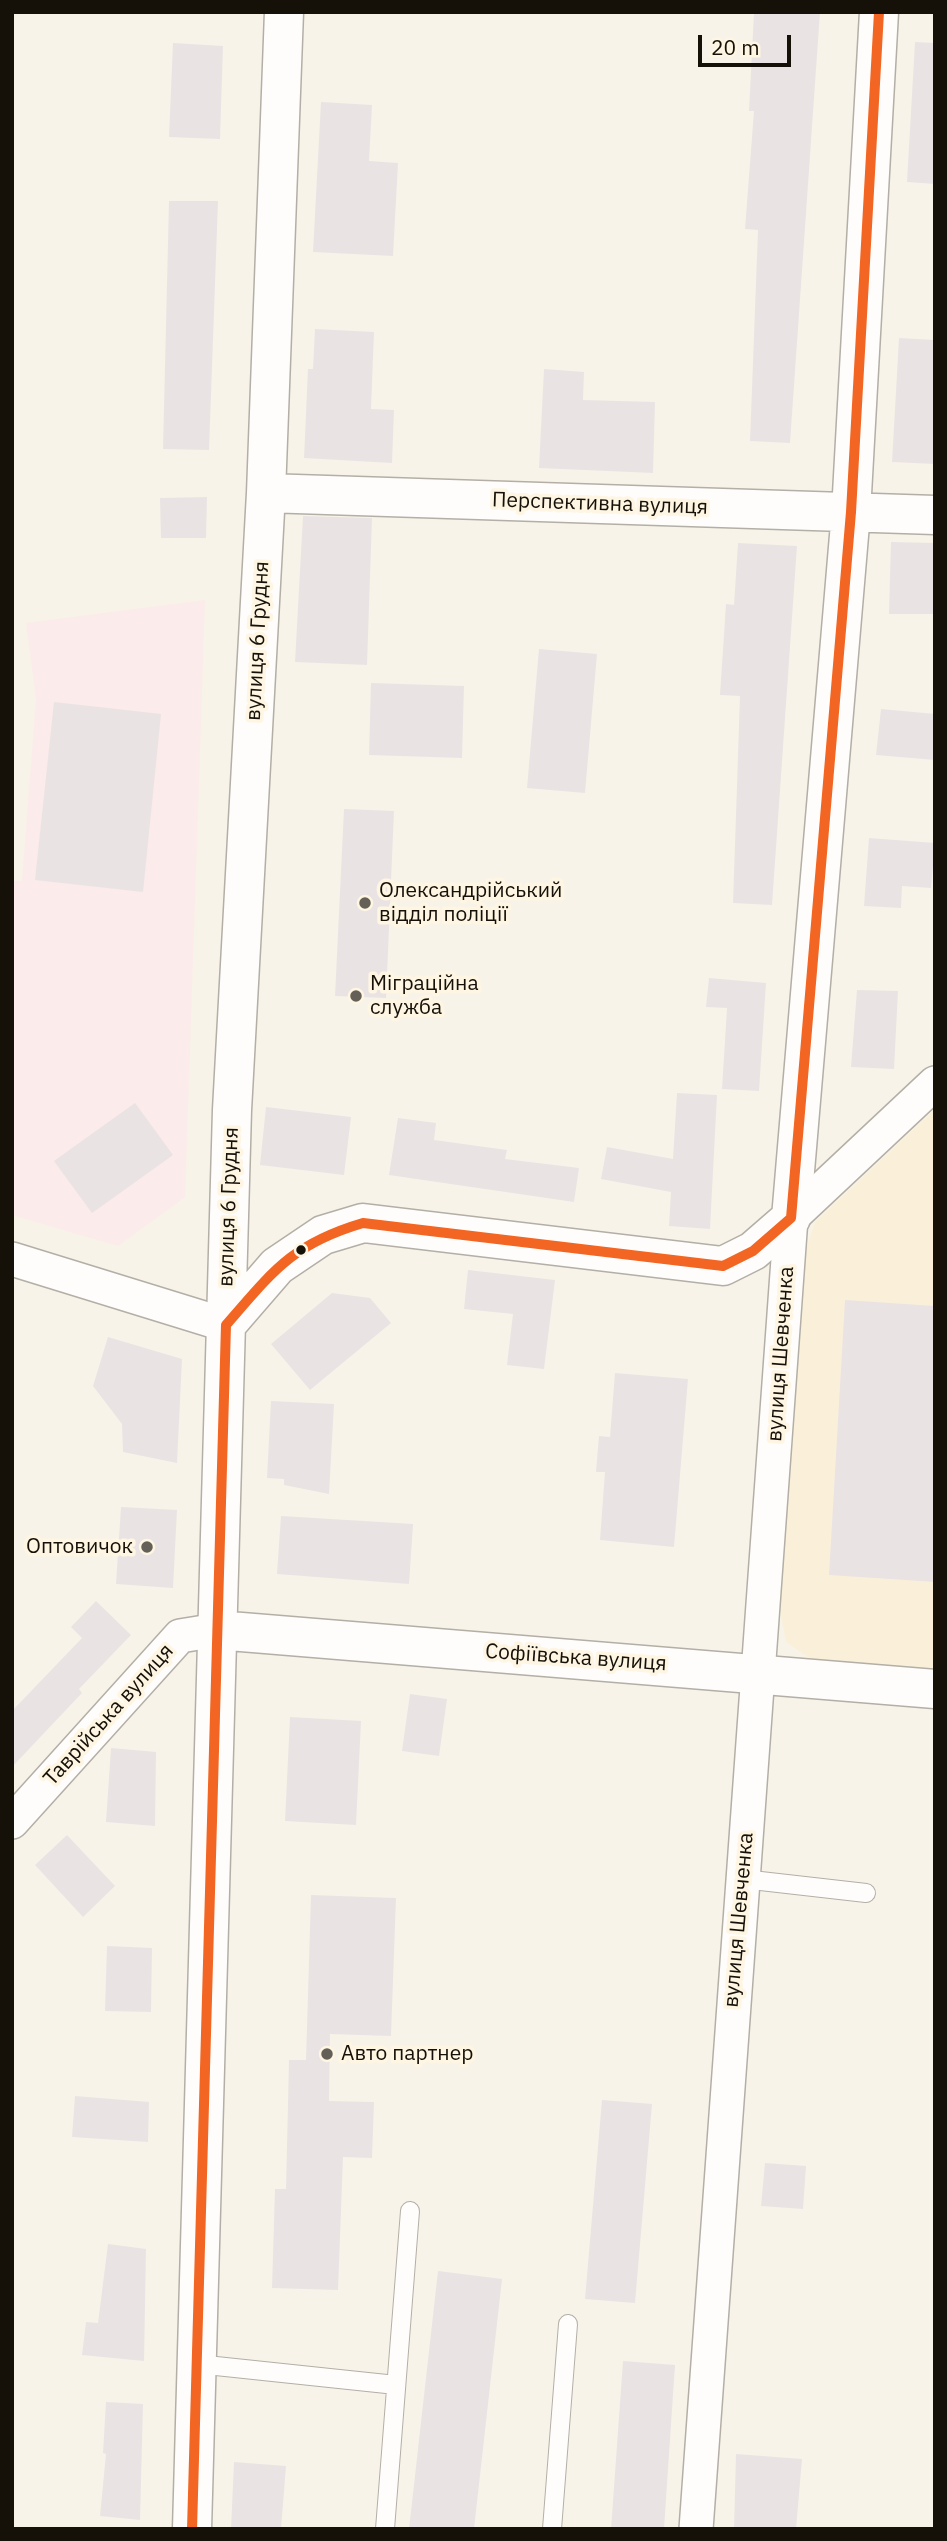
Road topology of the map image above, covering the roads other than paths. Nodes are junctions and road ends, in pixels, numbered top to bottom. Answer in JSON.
{"nodes":[{"id":1,"x":284,"y":12,"type":"edge"},
{"id":2,"x":879,"y":12,"type":"edge"},
{"id":3,"x":266,"y":493,"type":"junction"},
{"id":4,"x":851,"y":512,"type":"junction"},
{"id":5,"x":935,"y":515,"type":"edge"},
{"id":6,"x":935,"y":1083,"type":"edge"},
{"id":7,"x":791,"y":1218,"type":"junction"},
{"id":8,"x":12,"y":1259,"type":"edge"},
{"id":9,"x":226,"y":1325,"type":"junction"},
{"id":10,"x":217,"y":1630,"type":"junction"},
{"id":11,"x":758,"y":1673,"type":"junction"},
{"id":12,"x":935,"y":1689,"type":"edge"},
{"id":13,"x":12,"y":1822,"type":"edge"},
{"id":14,"x":743,"y":1879,"type":"junction"},
{"id":15,"x":866,"y":1893,"type":"dead end"},
{"id":16,"x":410,"y":2211,"type":"dead end"},
{"id":17,"x":568,"y":2324,"type":"dead end"},
{"id":18,"x":197,"y":2364,"type":"junction"},
{"id":19,"x":396,"y":2385,"type":"junction"},
{"id":20,"x":192,"y":2529,"type":"edge"},
{"id":21,"x":385,"y":2529,"type":"edge"},
{"id":22,"x":552,"y":2529,"type":"edge"},
{"id":23,"x":696,"y":2529,"type":"edge"}],
"edges":[{"from":1,"to":3,"type":"street","name":"вулиця 6 Грудня"},
{"from":2,"to":4,"type":"street","name":"вулиця Шевченка"},
{"from":3,"to":4,"type":"street","name":"Перспективна вулиця"},
{"from":3,"to":9,"type":"street","name":"вулиця 6 Грудня"},
{"from":4,"to":5,"type":"street","name":"Перспективна вулиця"},
{"from":4,"to":7,"type":"street","name":"вулиця Шевченка"},
{"from":6,"to":7,"type":"street"},
{"from":7,"to":9,"type":"street"},
{"from":7,"to":11,"type":"street","name":"вулиця Шевченка"},
{"from":8,"to":9,"type":"street"},
{"from":9,"to":10,"type":"street","name":"вулиця 6 Грудня"},
{"from":10,"to":11,"type":"street","name":"Софіївська вулиця"},
{"from":10,"to":13,"type":"street","name":"Таврійська вулиця"},
{"from":10,"to":18,"type":"street","name":"вулиця 6 Грудня"},
{"from":11,"to":12,"type":"street","name":"Софіївська вулиця"},
{"from":11,"to":14,"type":"street","name":"вулиця Шевченка"},
{"from":14,"to":15,"type":"lane"},
{"from":14,"to":23,"type":"street","name":"вулиця Шевченка"},
{"from":16,"to":19,"type":"lane"},
{"from":17,"to":22,"type":"lane"},
{"from":18,"to":19,"type":"lane"},
{"from":18,"to":20,"type":"street","name":"вулиця 6 Грудня"},
{"from":19,"to":21,"type":"lane"}]}
